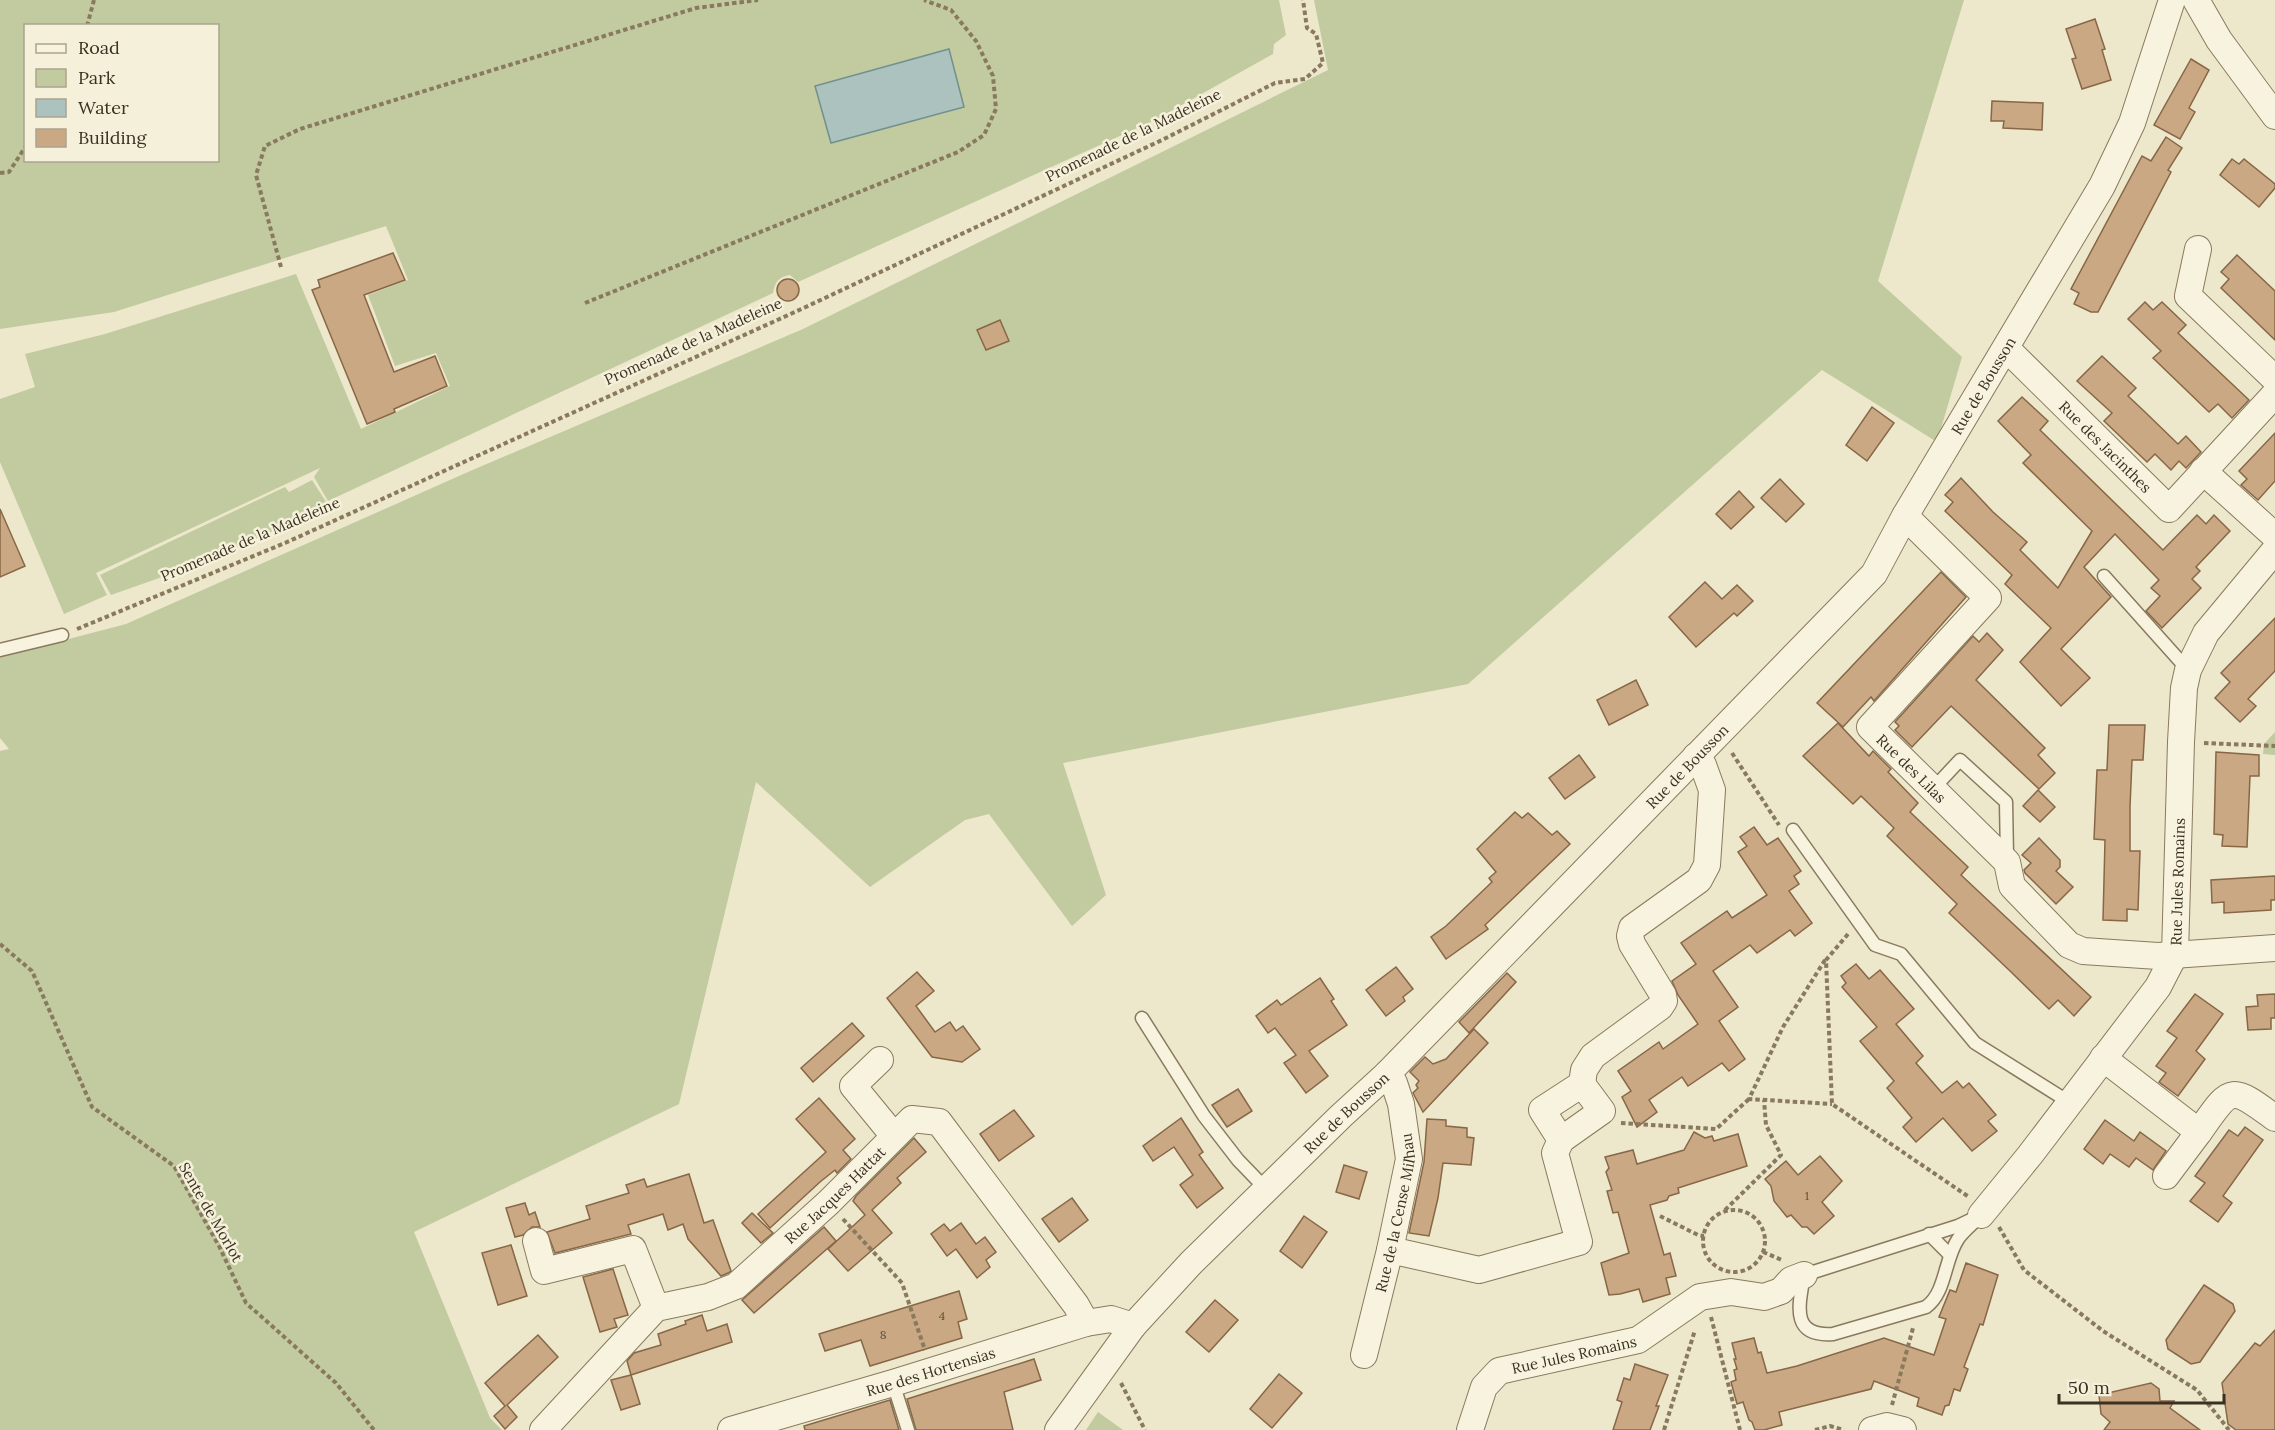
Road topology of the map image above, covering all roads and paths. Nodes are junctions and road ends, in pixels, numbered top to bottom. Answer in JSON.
{"nodes":[{"id":1,"x":94,"y":0,"type":"edge"},
{"id":2,"x":758,"y":0,"type":"edge"},
{"id":3,"x":924,"y":0,"type":"edge"},
{"id":4,"x":1303,"y":0,"type":"edge"},
{"id":5,"x":2172,"y":0,"type":"edge"},
{"id":6,"x":2196,"y":0,"type":"edge"},
{"id":7,"x":88,"y":24,"type":"edge"},
{"id":8,"x":2266,"y":92,"type":"edge"},
{"id":9,"x":2275,"y":116,"type":"edge"},
{"id":10,"x":24,"y":149,"type":"edge"},
{"id":11,"x":0,"y":173,"type":"edge"},
{"id":12,"x":2198,"y":249,"type":"dead end"},
{"id":13,"x":281,"y":267,"type":"dead end"},
{"id":14,"x":585,"y":303,"type":"dead end"},
{"id":15,"x":2006,"y":348,"type":"junction"},
{"id":16,"x":2275,"y":379,"type":"edge"},
{"id":17,"x":2275,"y":394,"type":"edge"},
{"id":18,"x":2203,"y":471,"type":"junction"},
{"id":19,"x":1905,"y":516,"type":"junction"},
{"id":20,"x":2275,"y":536,"type":"edge"},
{"id":21,"x":2275,"y":550,"type":"edge"},
{"id":22,"x":2104,"y":576,"type":"dead end"},
{"id":23,"x":62,"y":635,"type":"joint"},
{"id":24,"x":0,"y":650,"type":"edge"},
{"id":25,"x":2188,"y":670,"type":"junction"},
{"id":26,"x":1719,"y":733,"type":"junction"},
{"id":27,"x":2181,"y":742,"type":"junction"},
{"id":28,"x":2275,"y":746,"type":"edge"},
{"id":29,"x":1696,"y":756,"type":"junction"},
{"id":30,"x":1932,"y":789,"type":"junction"},
{"id":31,"x":1793,"y":830,"type":"joint"},
{"id":32,"x":2007,"y":862,"type":"junction"},
{"id":33,"x":0,"y":944,"type":"edge"},
{"id":34,"x":2275,"y":948,"type":"edge"},
{"id":35,"x":2175,"y":954,"type":"junction"},
{"id":36,"x":1826,"y":960,"type":"dead end"},
{"id":37,"x":1142,"y":1018,"type":"dead end"},
{"id":38,"x":2103,"y":1058,"type":"junction"},
{"id":39,"x":880,"y":1060,"type":"dead end"},
{"id":40,"x":1388,"y":1074,"type":"junction"},
{"id":41,"x":1582,"y":1084,"type":"junction"},
{"id":42,"x":1749,"y":1098,"type":"junction"},
{"id":43,"x":1764,"y":1100,"type":"junction"},
{"id":44,"x":2069,"y":1102,"type":"junction"},
{"id":45,"x":1832,"y":1104,"type":"dead end"},
{"id":46,"x":1602,"y":1111,"type":"junction"},
{"id":47,"x":2275,"y":1119,"type":"edge"},
{"id":48,"x":2199,"y":1132,"type":"junction"},
{"id":49,"x":894,"y":1136,"type":"junction"},
{"id":50,"x":1561,"y":1140,"type":"junction"},
{"id":51,"x":2166,"y":1176,"type":"dead end"},
{"id":52,"x":1266,"y":1189,"type":"junction"},
{"id":53,"x":828,"y":1203,"type":"junction"},
{"id":54,"x":1725,"y":1210,"type":"junction"},
{"id":55,"x":1981,"y":1215,"type":"junction"},
{"id":56,"x":1660,"y":1216,"type":"dead end"},
{"id":57,"x":1929,"y":1234,"type":"junction"},
{"id":58,"x":1704,"y":1236,"type":"junction"},
{"id":59,"x":536,"y":1241,"type":"dead end"},
{"id":60,"x":1390,"y":1250,"type":"junction"},
{"id":61,"x":1950,"y":1255,"type":"junction"},
{"id":62,"x":1804,"y":1275,"type":"junction"},
{"id":63,"x":1705,"y":1296,"type":"junction"},
{"id":64,"x":656,"y":1308,"type":"junction"},
{"id":65,"x":1917,"y":1310,"type":"junction"},
{"id":66,"x":1086,"y":1323,"type":"junction"},
{"id":67,"x":1132,"y":1326,"type":"junction"},
{"id":68,"x":1364,"y":1355,"type":"dead end"},
{"id":69,"x":1109,"y":1361,"type":"junction"},
{"id":70,"x":932,"y":1371,"type":"junction"},
{"id":71,"x":893,"y":1383,"type":"junction"},
{"id":72,"x":1887,"y":1429,"type":"edge"},
{"id":73,"x":374,"y":1430,"type":"edge"},
{"id":74,"x":543,"y":1430,"type":"edge"},
{"id":75,"x":731,"y":1430,"type":"edge"},
{"id":76,"x":908,"y":1430,"type":"edge"},
{"id":77,"x":1058,"y":1430,"type":"edge"},
{"id":78,"x":1145,"y":1430,"type":"edge"},
{"id":79,"x":1470,"y":1430,"type":"edge"},
{"id":80,"x":1664,"y":1430,"type":"edge"},
{"id":81,"x":1740,"y":1430,"type":"edge"},
{"id":82,"x":1815,"y":1430,"type":"edge"},
{"id":83,"x":1844,"y":1430,"type":"edge"}],
"edges":[{"from":1,"to":7,"type":"path"},
{"from":2,"to":13,"type":"path"},
{"from":3,"to":14,"type":"path"},
{"from":4,"to":23,"type":"path","name":"Promenade de la Madeleine"},
{"from":5,"to":15,"type":"street","name":"Rue de Bousson"},
{"from":6,"to":8,"type":"street"},
{"from":8,"to":9,"type":"street"},
{"from":10,"to":11,"type":"path"},
{"from":12,"to":16,"type":"street"},
{"from":15,"to":18,"type":"street","name":"Rue des Jacinthes"},
{"from":15,"to":19,"type":"street","name":"Rue de Bousson"},
{"from":17,"to":18,"type":"street"},
{"from":18,"to":20,"type":"street"},
{"from":19,"to":26,"type":"street","name":"Rue de Bousson"},
{"from":19,"to":30,"type":"street","name":"Rue des Lilas"},
{"from":21,"to":25,"type":"street","name":"Rue Jules Romains"},
{"from":22,"to":25,"type":"lane"},
{"from":23,"to":24,"type":"lane"},
{"from":25,"to":27,"type":"street","name":"Rue Jules Romains"},
{"from":26,"to":29,"type":"street","name":"Rue de Bousson"},
{"from":26,"to":31,"type":"path"},
{"from":27,"to":28,"type":"path"},
{"from":27,"to":35,"type":"street","name":"Rue Jules Romains"},
{"from":29,"to":40,"type":"street","name":"Rue de Bousson"},
{"from":29,"to":41,"type":"street"},
{"from":30,"to":32,"type":"street","name":"Rue des Lilas"},
{"from":30,"to":32,"type":"lane"},
{"from":31,"to":44,"type":"lane"},
{"from":32,"to":35,"type":"street","name":"Rue des Lilas"},
{"from":33,"to":73,"type":"path","name":"Sente de Morlot"},
{"from":34,"to":35,"type":"street","name":"Rue des Lilas"},
{"from":35,"to":38,"type":"street","name":"Rue Jules Romains"},
{"from":36,"to":42,"type":"path"},
{"from":37,"to":52,"type":"lane"},
{"from":38,"to":44,"type":"street","name":"Rue Jules Romains"},
{"from":38,"to":48,"type":"street"},
{"from":39,"to":49,"type":"street"},
{"from":40,"to":52,"type":"street","name":"Rue de Bousson"},
{"from":40,"to":60,"type":"street","name":"Rue de la Cense Milhau"},
{"from":41,"to":46,"type":"street"},
{"from":41,"to":50,"type":"street"},
{"from":42,"to":43,"type":"path"},
{"from":42,"to":46,"type":"path"},
{"from":43,"to":45,"type":"path"},
{"from":43,"to":54,"type":"path"},
{"from":44,"to":55,"type":"street","name":"Rue Jules Romains"},
{"from":46,"to":50,"type":"street"},
{"from":47,"to":48,"type":"street"},
{"from":48,"to":51,"type":"street"},
{"from":49,"to":53,"type":"street","name":"Rue Jacques Hattat"},
{"from":49,"to":66,"type":"street","name":"Rue Jacques Hattat"},
{"from":50,"to":60,"type":"street"},
{"from":52,"to":67,"type":"street","name":"Rue de Bousson"},
{"from":53,"to":64,"type":"street","name":"Rue Jacques Hattat"},
{"from":53,"to":70,"type":"path"},
{"from":54,"to":58,"type":"path"},
{"from":54,"to":58,"type":"path"},
{"from":55,"to":57,"type":"lane"},
{"from":55,"to":61,"type":"lane"},
{"from":56,"to":58,"type":"path"},
{"from":57,"to":61,"type":"lane"},
{"from":57,"to":62,"type":"lane"},
{"from":59,"to":64,"type":"street"},
{"from":60,"to":68,"type":"street","name":"Rue de la Cense Milhau"},
{"from":61,"to":65,"type":"lane"},
{"from":62,"to":63,"type":"street","name":"Rue Jules Romains"},
{"from":62,"to":65,"type":"lane"},
{"from":63,"to":79,"type":"street","name":"Rue Jules Romains"},
{"from":63,"to":80,"type":"path"},
{"from":63,"to":81,"type":"path"},
{"from":64,"to":74,"type":"street"},
{"from":65,"to":72,"type":"path"},
{"from":66,"to":67,"type":"street","name":"Rue des Hortensias"},
{"from":66,"to":70,"type":"street","name":"Rue des Hortensias"},
{"from":67,"to":69,"type":"street","name":"Rue de Bousson"},
{"from":69,"to":77,"type":"street","name":"Rue de Bousson"},
{"from":69,"to":78,"type":"path"},
{"from":70,"to":71,"type":"street","name":"Rue des Hortensias"},
{"from":71,"to":75,"type":"street","name":"Rue des Hortensias"},
{"from":71,"to":76,"type":"lane"},
{"from":82,"to":83,"type":"path"}]}
